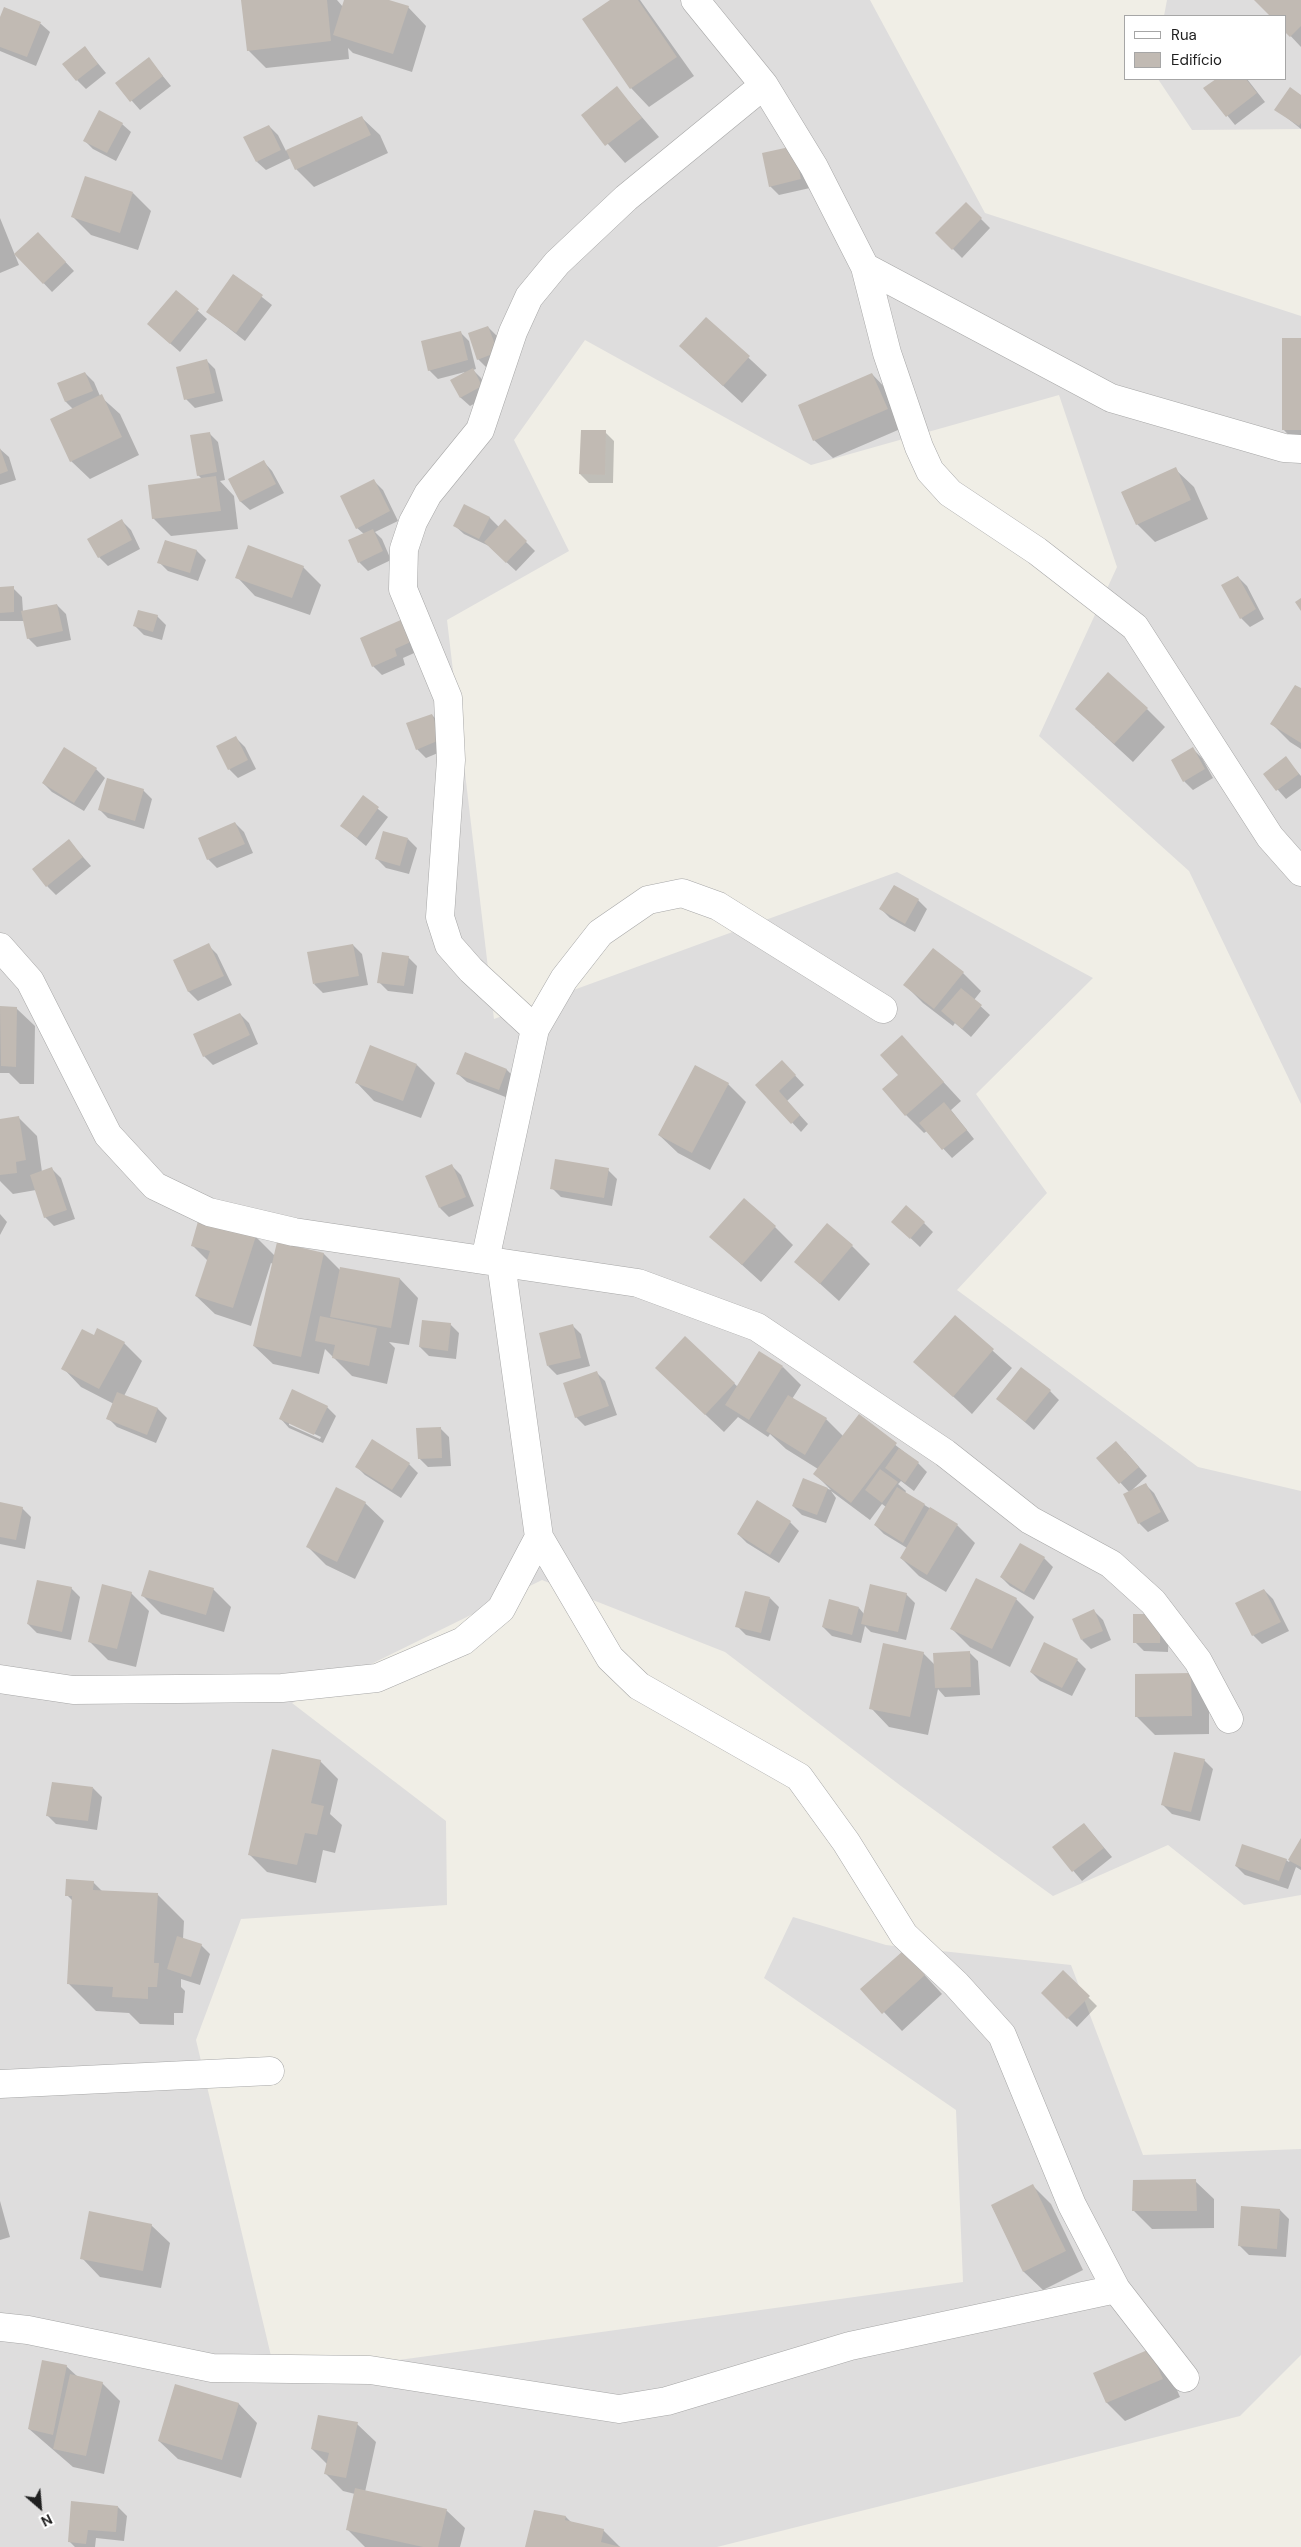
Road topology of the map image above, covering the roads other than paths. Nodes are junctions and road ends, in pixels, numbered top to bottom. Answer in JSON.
{"nodes":[{"id":1,"x":695,"y":0,"type":"edge"},
{"id":2,"x":764,"y":85,"type":"junction"},
{"id":3,"x":865,"y":267,"type":"junction"},
{"id":4,"x":1301,"y":449,"type":"edge"},
{"id":5,"x":1301,"y":872,"type":"edge"},
{"id":6,"x":0,"y":948,"type":"edge"},
{"id":7,"x":883,"y":1009,"type":"dead end"},
{"id":8,"x":535,"y":1029,"type":"junction"},
{"id":9,"x":493,"y":1262,"type":"junction"},
{"id":10,"x":539,"y":1537,"type":"junction"},
{"id":11,"x":0,"y":1679,"type":"edge"},
{"id":12,"x":1229,"y":1719,"type":"dead end"},
{"id":13,"x":270,"y":2071,"type":"dead end"},
{"id":14,"x":0,"y":2084,"type":"edge"},
{"id":15,"x":1116,"y":2289,"type":"junction"},
{"id":16,"x":0,"y":2327,"type":"edge"},
{"id":17,"x":1185,"y":2378,"type":"dead end"}],
"edges":[{"from":1,"to":2,"type":"street"},
{"from":2,"to":3,"type":"street"},
{"from":2,"to":8,"type":"street"},
{"from":3,"to":4,"type":"street"},
{"from":3,"to":5,"type":"street"},
{"from":6,"to":9,"type":"street"},
{"from":7,"to":8,"type":"street"},
{"from":8,"to":9,"type":"street"},
{"from":9,"to":10,"type":"street"},
{"from":9,"to":12,"type":"street"},
{"from":10,"to":11,"type":"street"},
{"from":10,"to":15,"type":"street"},
{"from":13,"to":14,"type":"street"},
{"from":15,"to":16,"type":"street"},
{"from":15,"to":17,"type":"street"}]}
